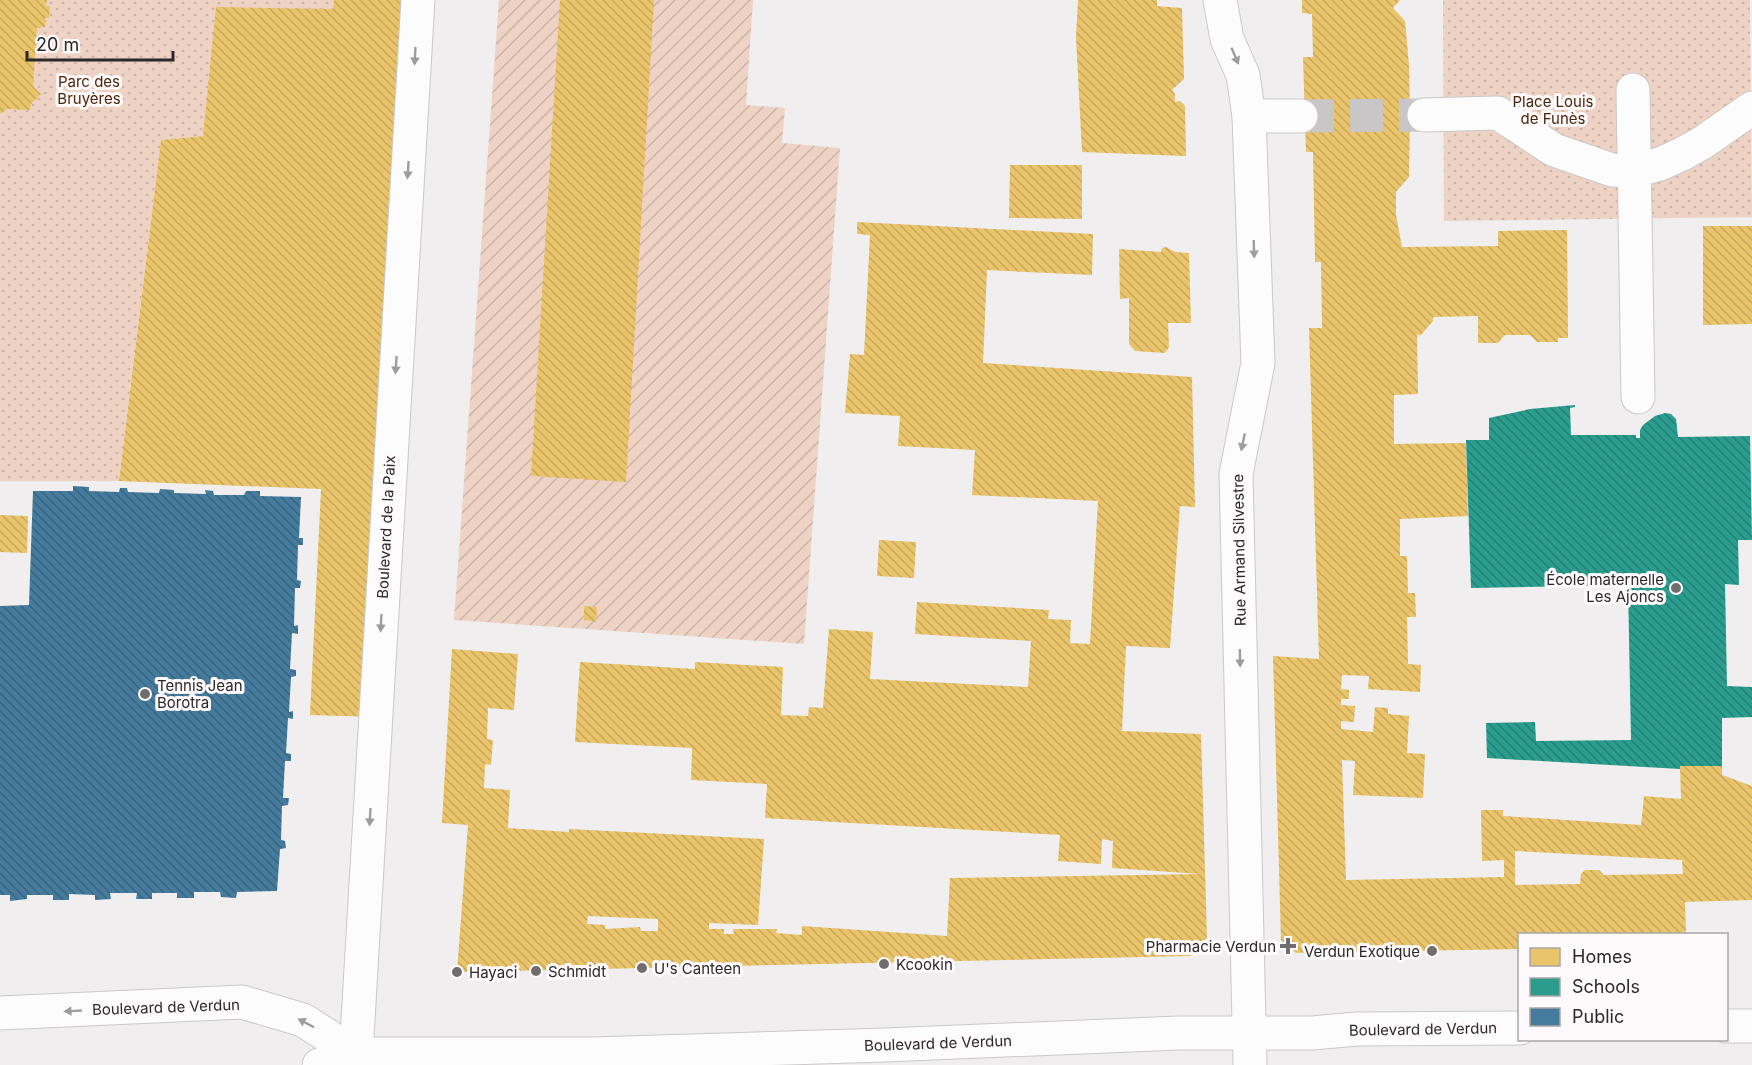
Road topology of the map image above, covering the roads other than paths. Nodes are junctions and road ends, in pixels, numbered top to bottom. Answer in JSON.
{"nodes":[{"id":1,"x":417,"y":0,"type":"edge"},
{"id":2,"x":1220,"y":0,"type":"edge"},
{"id":3,"x":1633,"y":90,"type":"dead end"},
{"id":4,"x":1752,"y":108,"type":"edge"},
{"id":5,"x":1424,"y":115,"type":"tunnel mouth"},
{"id":6,"x":1249,"y":116,"type":"junction"},
{"id":7,"x":1301,"y":116,"type":"tunnel mouth"},
{"id":8,"x":1633,"y":171,"type":"junction"},
{"id":9,"x":1638,"y":397,"type":"dead end"},
{"id":10,"x":0,"y":1013,"type":"edge"},
{"id":11,"x":1728,"y":1026,"type":"edge"},
{"id":12,"x":1752,"y":1026,"type":"edge"},
{"id":13,"x":1518,"y":1028,"type":"edge"},
{"id":14,"x":1249,"y":1049,"type":"edge"},
{"id":15,"x":355,"y":1060,"type":"edge"},
{"id":16,"x":319,"y":1065,"type":"edge"}],
"edges":[{"from":1,"to":15,"type":"street","name":"Boulevard de la Paix","one_way":true},
{"from":2,"to":6,"type":"street","name":"Rue Armand Silvestre","one_way":true},
{"from":3,"to":8,"type":"street"},
{"from":4,"to":8,"type":"street"},
{"from":5,"to":8,"type":"street"},
{"from":6,"to":7,"type":"street"},
{"from":6,"to":14,"type":"street","name":"Rue Armand Silvestre","one_way":true},
{"from":8,"to":9,"type":"street"},
{"from":15,"to":10,"type":"street","name":"Boulevard de Verdun","one_way":true},
{"from":11,"to":12,"type":"street"},
{"from":13,"to":14,"type":"street","name":"Boulevard de Verdun"},
{"from":14,"to":15,"type":"street","name":"Boulevard de Verdun"},
{"from":15,"to":16,"type":"street","name":"Boulevard de Verdun"}]}
